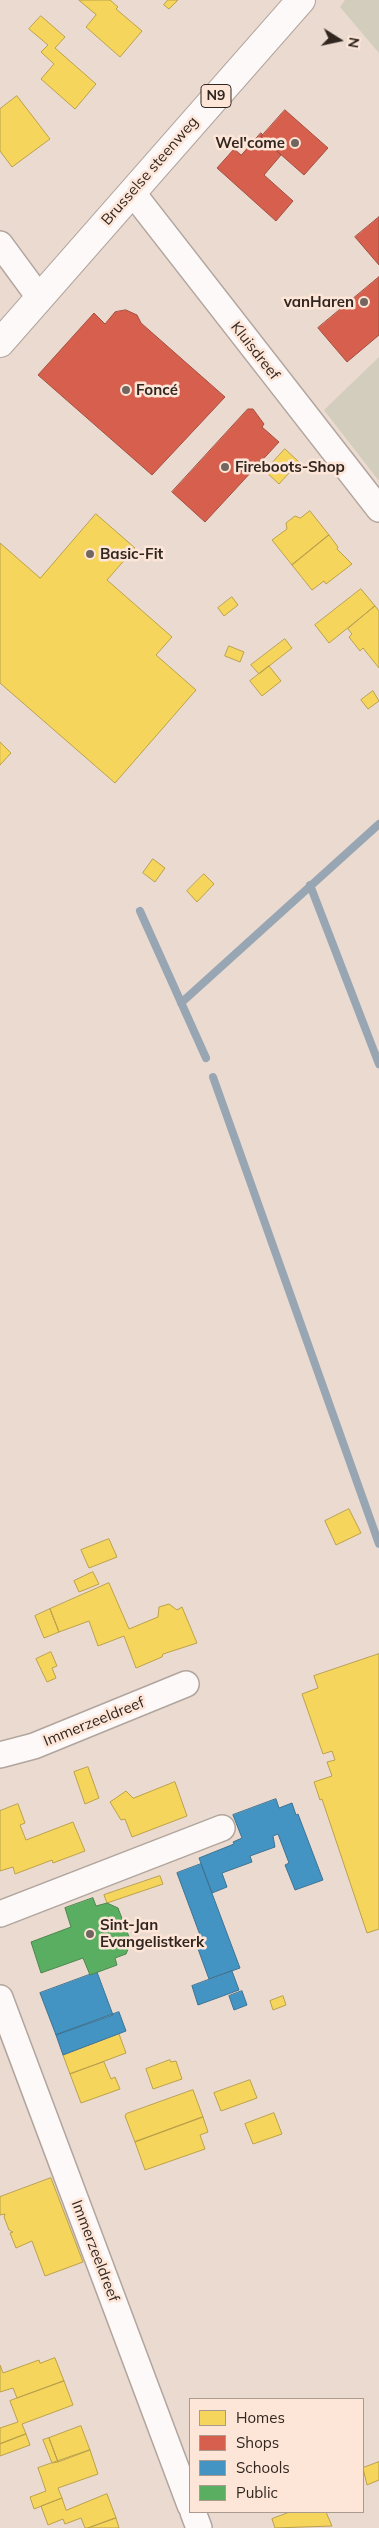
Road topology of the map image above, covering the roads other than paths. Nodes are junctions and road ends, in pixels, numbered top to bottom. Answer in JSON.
{"nodes":[{"id":1,"x":301,"y":0,"type":"edge"},
{"id":2,"x":132,"y":192,"type":"junction"},
{"id":3,"x":0,"y":244,"type":"edge"},
{"id":4,"x":39,"y":296,"type":"junction"},
{"id":5,"x":0,"y":343,"type":"edge"},
{"id":6,"x":379,"y":509,"type":"edge"},
{"id":7,"x":186,"y":1684,"type":"dead end"},
{"id":8,"x":0,"y":1755,"type":"edge"},
{"id":9,"x":222,"y":1828,"type":"dead end"},
{"id":10,"x":0,"y":1914,"type":"edge"},
{"id":11,"x":0,"y":1998,"type":"edge"},
{"id":12,"x":189,"y":2502,"type":"edge"},
{"id":13,"x":193,"y":2513,"type":"edge"},
{"id":14,"x":199,"y":2528,"type":"edge"}],
"edges":[{"from":1,"to":2,"type":"main road","name":"Brusselse steenweg","number":"N9"},
{"from":2,"to":4,"type":"main road","name":"Brusselse steenweg","number":"N9"},
{"from":2,"to":6,"type":"street","name":"Kluisdreef"},
{"from":3,"to":4,"type":"street"},
{"from":4,"to":5,"type":"main road","name":"Brusselse steenweg","number":"N9"},
{"from":7,"to":8,"type":"street","name":"Immerzeeldreef"},
{"from":9,"to":10,"type":"street"},
{"from":11,"to":12,"type":"street","name":"Immerzeeldreef"},
{"from":13,"to":14,"type":"street"}]}
